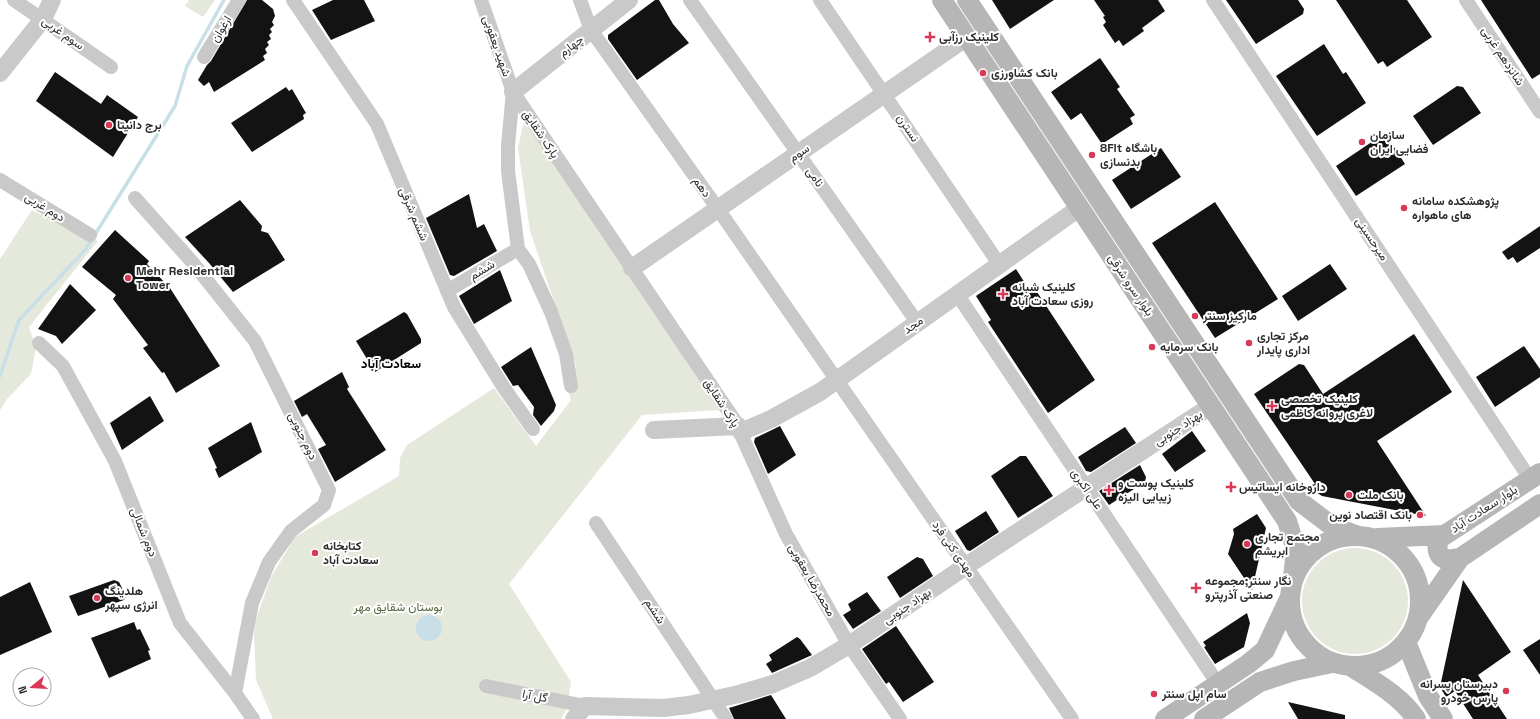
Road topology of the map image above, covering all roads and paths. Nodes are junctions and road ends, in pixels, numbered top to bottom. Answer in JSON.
{"nodes":[{"id":1,"x":14,"y":0,"type":"edge"},
{"id":2,"x":52,"y":0,"type":"edge"},
{"id":3,"x":239,"y":0,"type":"edge"},
{"id":4,"x":293,"y":0,"type":"edge"},
{"id":5,"x":481,"y":0,"type":"edge"},
{"id":6,"x":580,"y":0,"type":"edge"},
{"id":7,"x":630,"y":0,"type":"edge"},
{"id":8,"x":690,"y":0,"type":"edge"},
{"id":9,"x":820,"y":0,"type":"edge"},
{"id":10,"x":942,"y":0,"type":"edge"},
{"id":11,"x":1213,"y":0,"type":"edge"},
{"id":12,"x":1466,"y":0,"type":"edge"},
{"id":13,"x":970,"y":2,"type":"edge"},
{"id":14,"x":44,"y":19,"type":"junction"},
{"id":15,"x":591,"y":30,"type":"junction"},
{"id":16,"x":967,"y":37,"type":"junction"},
{"id":17,"x":204,"y":57,"type":"dead end"},
{"id":18,"x":112,"y":67,"type":"dead end"},
{"id":19,"x":0,"y":73,"type":"edge"},
{"id":20,"x":513,"y":92,"type":"junction"},
{"id":21,"x":885,"y":94,"type":"junction"},
{"id":22,"x":1540,"y":112,"type":"edge"},
{"id":23,"x":799,"y":153,"type":"junction"},
{"id":24,"x":0,"y":180,"type":"edge"},
{"id":25,"x":135,"y":198,"type":"dead end"},
{"id":26,"x":1078,"y":205,"type":"junction"},
{"id":27,"x":718,"y":209,"type":"junction"},
{"id":28,"x":90,"y":235,"type":"dead end"},
{"id":29,"x":518,"y":249,"type":"junction"},
{"id":30,"x":997,"y":261,"type":"junction"},
{"id":31,"x":632,"y":268,"type":"junction"},
{"id":32,"x":447,"y":291,"type":"junction"},
{"id":33,"x":955,"y":291,"type":"junction"},
{"id":34,"x":915,"y":318,"type":"junction"},
{"id":35,"x":38,"y":343,"type":"dead end"},
{"id":36,"x":834,"y":375,"type":"junction"},
{"id":37,"x":571,"y":386,"type":"dead end"},
{"id":38,"x":1211,"y":406,"type":"junction"},
{"id":39,"x":738,"y":426,"type":"junction"},
{"id":40,"x":533,"y":429,"type":"dead end"},
{"id":41,"x":654,"y":430,"type":"dead end"},
{"id":42,"x":1535,"y":476,"type":"edge"},
{"id":43,"x":1086,"y":487,"type":"junction"},
{"id":44,"x":1540,"y":504,"type":"edge"},
{"id":45,"x":596,"y":522,"type":"dead end"},
{"id":46,"x":1356,"y":535,"type":"junction"},
{"id":47,"x":1444,"y":535,"type":"junction"},
{"id":48,"x":1377,"y":538,"type":"junction"},
{"id":49,"x":1460,"y":558,"type":"junction"},
{"id":50,"x":966,"y":566,"type":"junction"},
{"id":51,"x":1292,"y":578,"type":"junction"},
{"id":52,"x":1289,"y":598,"type":"junction"},
{"id":53,"x":1418,"y":619,"type":"junction"},
{"id":54,"x":1406,"y":642,"type":"junction"},
{"id":55,"x":849,"y":645,"type":"junction"},
{"id":56,"x":1332,"y":663,"type":"junction"},
{"id":57,"x":1352,"y":667,"type":"junction"},
{"id":58,"x":1218,"y":684,"type":"junction"},
{"id":59,"x":486,"y":686,"type":"dead end"},
{"id":60,"x":235,"y":693,"type":"junction"},
{"id":61,"x":713,"y":700,"type":"junction"},
{"id":62,"x":579,"y":712,"type":"edge"},
{"id":63,"x":253,"y":719,"type":"edge"},
{"id":64,"x":726,"y":719,"type":"edge"},
{"id":65,"x":900,"y":719,"type":"edge"},
{"id":66,"x":1072,"y":719,"type":"edge"},
{"id":67,"x":1165,"y":719,"type":"edge"},
{"id":68,"x":1204,"y":719,"type":"edge"},
{"id":69,"x":1416,"y":719,"type":"edge"},
{"id":70,"x":1443,"y":719,"type":"edge"}],
"edges":[{"from":1,"to":14,"type":"street","name":"سوم غربی"},
{"from":2,"to":14,"type":"street"},
{"from":3,"to":17,"type":"street","name":"ارغوان"},
{"from":4,"to":32,"type":"street","name":"ششم شرقی"},
{"from":5,"to":20,"type":"street","name":"شهید یعقوبی"},
{"from":6,"to":15,"type":"street","name":"دهم"},
{"from":7,"to":15,"type":"street","name":"چهارم"},
{"from":8,"to":23,"type":"street","name":"نامی"},
{"from":9,"to":21,"type":"street","name":"نسترن"},
{"from":10,"to":16,"type":"main road","name":"بلوار سرو شرقی"},
{"from":11,"to":42,"type":"street","name":"میرحسینی"},
{"from":12,"to":22,"type":"street","name":"شانزدهم غربی"},
{"from":13,"to":46,"type":"main road","name":"بلوار سرو شرقی"},
{"from":14,"to":18,"type":"street","name":"سوم غربی"},
{"from":14,"to":19,"type":"street"},
{"from":15,"to":20,"type":"street","name":"چهارم"},
{"from":15,"to":27,"type":"street","name":"دهم"},
{"from":16,"to":21,"type":"street","name":"سوم"},
{"from":16,"to":26,"type":"main road","name":"بلوار سرو شرقی"},
{"from":20,"to":29,"type":"street","name":"پارک شقایق"},
{"from":20,"to":31,"type":"street","name":"پارک شقایق"},
{"from":21,"to":23,"type":"street","name":"سوم"},
{"from":21,"to":30,"type":"street","name":"نسترن"},
{"from":23,"to":27,"type":"street","name":"سوم"},
{"from":23,"to":34,"type":"street","name":"نامی"},
{"from":24,"to":28,"type":"street","name":"دوم غربی"},
{"from":25,"to":60,"type":"street","name":"دوم جنوبی"},
{"from":26,"to":30,"type":"street","name":"مجد"},
{"from":26,"to":38,"type":"main road","name":"بلوار سرو شرقی"},
{"from":27,"to":31,"type":"street","name":"سوم"},
{"from":27,"to":36,"type":"street","name":"دهم"},
{"from":29,"to":32,"type":"street","name":"ششم"},
{"from":29,"to":37,"type":"street","name":"پارک شقایق"},
{"from":30,"to":33,"type":"street","name":"مجد"},
{"from":31,"to":39,"type":"street","name":"پارک شقایق"},
{"from":32,"to":40,"type":"street","name":"ششم شرقی"},
{"from":33,"to":34,"type":"street","name":"مجد"},
{"from":33,"to":43,"type":"street","name":"علی اکبری"},
{"from":34,"to":36,"type":"street","name":"مجد"},
{"from":35,"to":60,"type":"street","name":"دوم شمالی"},
{"from":36,"to":39,"type":"street","name":"مجد"},
{"from":36,"to":50,"type":"street","name":"مهدی کنی فرد"},
{"from":38,"to":43,"type":"street","name":"بهزاد جنوبی"},
{"from":38,"to":51,"type":"main road","name":"بلوار سرو شرقی"},
{"from":39,"to":41,"type":"street","name":"مجد"},
{"from":39,"to":55,"type":"street","name":"محمدرضا یعقوبی"},
{"from":42,"to":47,"type":"main road","name":"بلوار سعادت آباد"},
{"from":43,"to":50,"type":"street","name":"بهزاد جنوبی"},
{"from":43,"to":58,"type":"street","name":"علی اکبری"},
{"from":44,"to":49,"type":"main road"},
{"from":45,"to":61,"type":"street","name":"ششم"},
{"from":46,"to":48,"type":"main road"},
{"from":46,"to":51,"type":"main road"},
{"from":47,"to":48,"type":"main road","name":"بلوار سعادت آباد"},
{"from":47,"to":49,"type":"main road"},
{"from":48,"to":53,"type":"main road"},
{"from":49,"to":53,"type":"main road"},
{"from":50,"to":55,"type":"street","name":"بهزاد جنوبی"},
{"from":50,"to":66,"type":"street","name":"مهدی کنی فرد"},
{"from":51,"to":52,"type":"main road"},
{"from":52,"to":56,"type":"main road"},
{"from":52,"to":58,"type":"main road"},
{"from":53,"to":54,"type":"main road"},
{"from":54,"to":57,"type":"main road"},
{"from":54,"to":70,"type":"main road"},
{"from":55,"to":61,"type":"street","name":"بهزاد جنوبی"},
{"from":55,"to":65,"type":"street","name":"محمدرضا یعقوبی"},
{"from":56,"to":57,"type":"main road"},
{"from":56,"to":68,"type":"main road"},
{"from":57,"to":69,"type":"main road"},
{"from":58,"to":67,"type":"main road"},
{"from":59,"to":62,"type":"street","name":"گل آرا"},
{"from":60,"to":63,"type":"street","name":"دوم شمالی"},
{"from":61,"to":62,"type":"street","name":"بهزاد جنوبی"},
{"from":61,"to":64,"type":"street","name":"ششم"}]}
